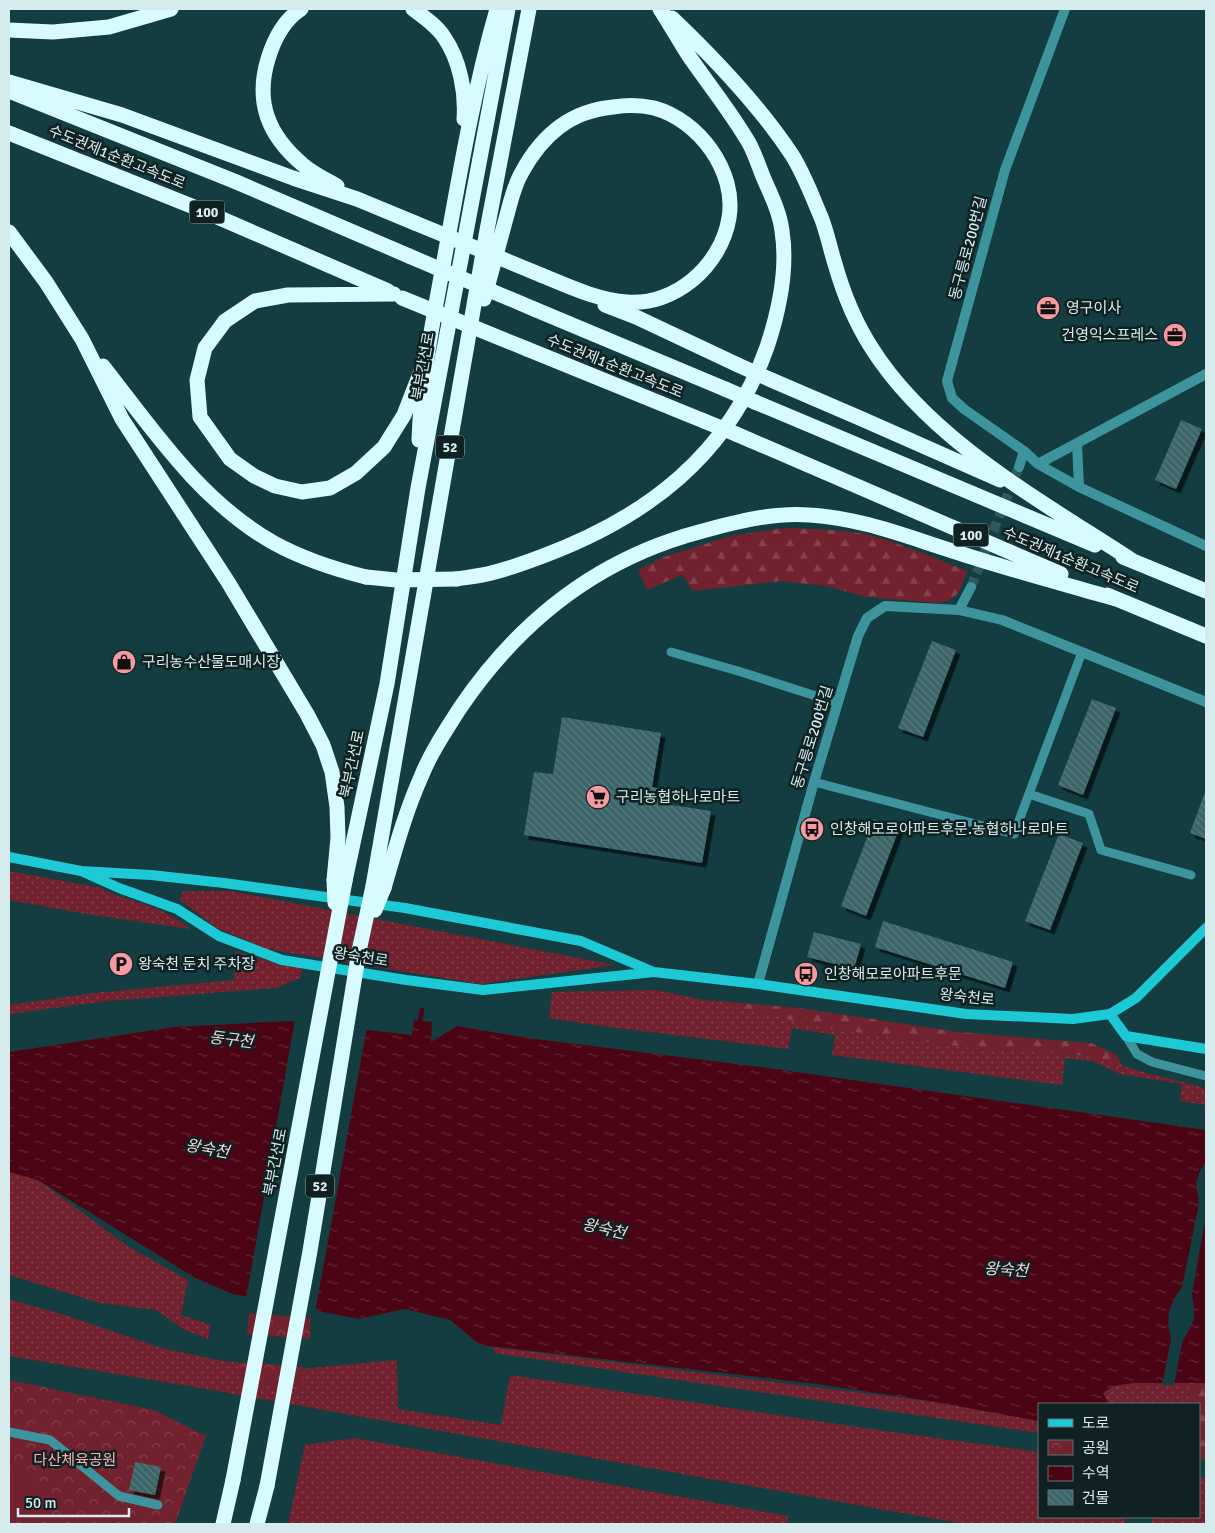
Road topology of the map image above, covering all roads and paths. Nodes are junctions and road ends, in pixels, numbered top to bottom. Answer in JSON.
{"nodes":[{"id":1,"x":171,"y":9,"type":"edge"},
{"id":2,"x":301,"y":9,"type":"edge"},
{"id":3,"x":413,"y":9,"type":"edge"},
{"id":4,"x":497,"y":9,"type":"edge"},
{"id":5,"x":508,"y":9,"type":"edge"},
{"id":6,"x":529,"y":9,"type":"edge"},
{"id":7,"x":661,"y":9,"type":"edge"},
{"id":8,"x":1065,"y":9,"type":"edge"},
{"id":9,"x":9,"y":30,"type":"edge"},
{"id":10,"x":9,"y":82,"type":"edge"},
{"id":11,"x":9,"y":91,"type":"edge"},
{"id":12,"x":9,"y":133,"type":"edge"},
{"id":13,"x":462,"y":158,"type":"junction"},
{"id":14,"x":357,"y":199,"type":"junction"},
{"id":15,"x":9,"y":232,"type":"edge"},
{"id":16,"x":540,"y":275,"type":"junction"},
{"id":17,"x":398,"y":296,"type":"junction"},
{"id":18,"x":82,"y":339,"type":"junction"},
{"id":19,"x":428,"y":353,"type":"junction"},
{"id":20,"x":1206,"y":374,"type":"edge"},
{"id":21,"x":459,"y":392,"type":"junction"},
{"id":22,"x":1077,"y":443,"type":"junction"},
{"id":23,"x":1024,"y":451,"type":"junction"},
{"id":24,"x":1038,"y":464,"type":"junction"},
{"id":25,"x":1019,"y":467,"type":"tunnel mouth"},
{"id":26,"x":418,"y":488,"type":"junction"},
{"id":27,"x":1079,"y":488,"type":"junction"},
{"id":28,"x":1030,"y":494,"type":"junction"},
{"id":29,"x":1206,"y":546,"type":"edge"},
{"id":30,"x":1133,"y":561,"type":"junction"},
{"id":31,"x":971,"y":588,"type":"tunnel mouth"},
{"id":32,"x":1206,"y":592,"type":"edge"},
{"id":33,"x":1116,"y":599,"type":"junction"},
{"id":34,"x":960,"y":610,"type":"junction"},
{"id":35,"x":1206,"y":636,"type":"edge"},
{"id":36,"x":671,"y":652,"type":"dead end"},
{"id":37,"x":1082,"y":652,"type":"junction"},
{"id":38,"x":1206,"y":702,"type":"edge"},
{"id":39,"x":838,"y":703,"type":"junction"},
{"id":40,"x":814,"y":782,"type":"junction"},
{"id":41,"x":1029,"y":794,"type":"junction"},
{"id":42,"x":9,"y":857,"type":"edge"},
{"id":43,"x":81,"y":871,"type":"junction"},
{"id":44,"x":1191,"y":875,"type":"dead end"},
{"id":45,"x":340,"y":881,"type":"junction"},
{"id":46,"x":378,"y":887,"type":"junction"},
{"id":47,"x":1206,"y":928,"type":"edge"},
{"id":48,"x":654,"y":972,"type":"junction"},
{"id":49,"x":758,"y":984,"type":"junction"},
{"id":50,"x":1110,"y":1014,"type":"junction"},
{"id":51,"x":1126,"y":1036,"type":"junction"},
{"id":52,"x":1206,"y":1049,"type":"edge"},
{"id":53,"x":1206,"y":1076,"type":"edge"},
{"id":54,"x":9,"y":1432,"type":"edge"},
{"id":55,"x":267,"y":1486,"type":"junction"},
{"id":56,"x":229,"y":1498,"type":"junction"},
{"id":57,"x":158,"y":1505,"type":"dead end"},
{"id":58,"x":210,"y":1524,"type":"edge"},
{"id":59,"x":223,"y":1524,"type":"edge"},
{"id":60,"x":257,"y":1524,"type":"edge"},
{"id":61,"x":267,"y":1524,"type":"edge"}],
"edges":[{"from":1,"to":9,"type":"highway"},
{"from":2,"to":14,"type":"highway"},
{"from":3,"to":13,"type":"highway"},
{"from":4,"to":13,"type":"highway"},
{"from":5,"to":26,"type":"highway","name":"북부간선로","number":"52"},
{"from":6,"to":21,"type":"highway","number":"52"},
{"from":7,"to":18,"type":"highway","bridge":true},
{"from":7,"to":28,"type":"highway"},
{"from":8,"to":23,"type":"street","name":"동구릉로200번길"},
{"from":10,"to":14,"type":"highway"},
{"from":11,"to":30,"type":"highway","name":"수도권제1순환고속도로","number":"100","bridge":true},
{"from":12,"to":17,"type":"highway","name":"수도권제1순환고속도로","number":"100"},
{"from":13,"to":19,"type":"highway"},
{"from":14,"to":16,"type":"highway","bridge":true},
{"from":15,"to":18,"type":"highway"},
{"from":16,"to":21,"type":"highway"},
{"from":16,"to":28,"type":"highway","bridge":true},
{"from":17,"to":19,"type":"highway"},
{"from":17,"to":33,"type":"highway","name":"수도권제1순환고속도로","number":"100","bridge":true},
{"from":18,"to":45,"type":"highway"},
{"from":19,"to":26,"type":"highway"},
{"from":20,"to":22,"type":"street"},
{"from":21,"to":46,"type":"highway","number":"52"},
{"from":22,"to":24,"type":"street"},
{"from":22,"to":27,"type":"street"},
{"from":23,"to":24,"type":"street","name":"동구릉로200번길"},
{"from":23,"to":25,"type":"street"},
{"from":24,"to":27,"type":"street","name":"동구릉로200번길"},
{"from":26,"to":45,"type":"highway","name":"북부간선로","number":"52"},
{"from":27,"to":29,"type":"street","name":"동구릉로200번길"},
{"from":28,"to":30,"type":"highway"},
{"from":30,"to":32,"type":"highway","name":"수도권제1순환고속도로","number":"100"},
{"from":31,"to":34,"type":"street"},
{"from":33,"to":35,"type":"highway","name":"수도권제1순환고속도로","number":"100"},
{"from":33,"to":46,"type":"highway"},
{"from":34,"to":37,"type":"street","name":"동구릉로200번길"},
{"from":34,"to":39,"type":"street","name":"동구릉로200번길"},
{"from":36,"to":39,"type":"lane"},
{"from":37,"to":38,"type":"street","name":"동구릉로200번길"},
{"from":37,"to":41,"type":"lane"},
{"from":39,"to":40,"type":"street","name":"동구릉로200번길"},
{"from":40,"to":41,"type":"lane"},
{"from":40,"to":49,"type":"street","name":"동구릉로200번길"},
{"from":41,"to":44,"type":"lane"},
{"from":42,"to":43,"type":"street","name":"왕숙천로"},
{"from":43,"to":48,"type":"street","name":"왕숙천로"},
{"from":43,"to":48,"type":"street","name":"왕숙천로"},
{"from":45,"to":56,"type":"highway","name":"북부간선로","number":"52","bridge":true},
{"from":46,"to":55,"type":"highway","number":"52","bridge":true},
{"from":47,"to":50,"type":"street"},
{"from":48,"to":49,"type":"street","name":"왕숙천로"},
{"from":49,"to":50,"type":"street","name":"왕숙천로"},
{"from":50,"to":51,"type":"street"},
{"from":51,"to":52,"type":"street"},
{"from":51,"to":53,"type":"lane"},
{"from":54,"to":57,"type":"lane"},
{"from":55,"to":60,"type":"highway"},
{"from":55,"to":61,"type":"highway"},
{"from":56,"to":58,"type":"highway"},
{"from":56,"to":59,"type":"highway","name":"북부간선로"}]}
